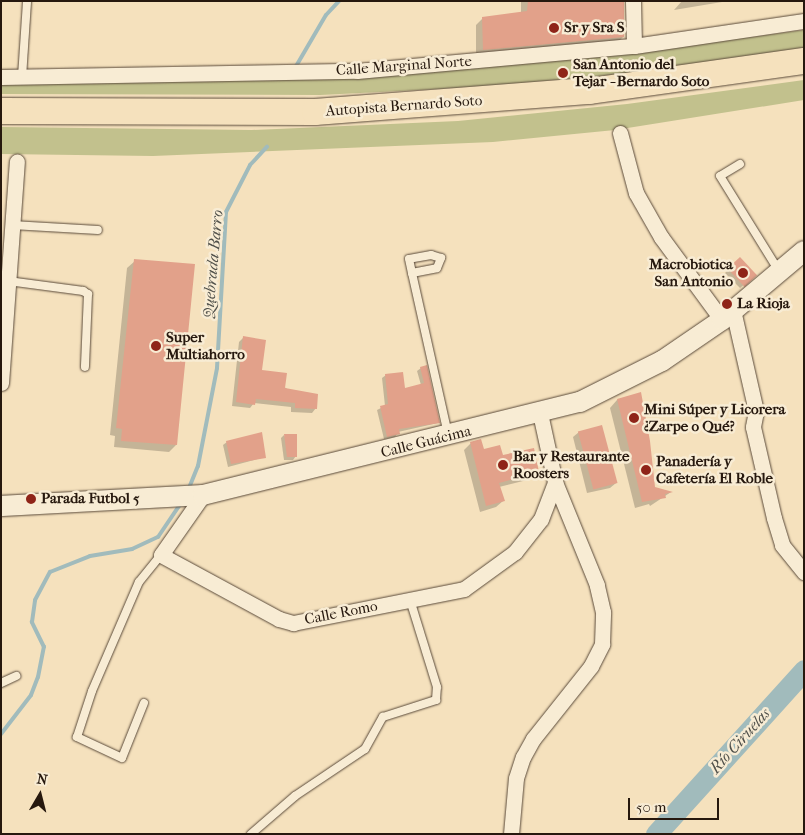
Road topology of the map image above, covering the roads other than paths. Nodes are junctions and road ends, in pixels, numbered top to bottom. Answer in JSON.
{"nodes":[{"id":1,"x":27,"y":1,"type":"edge"},
{"id":2,"x":633,"y":1,"type":"edge"},
{"id":3,"x":804,"y":21,"type":"edge"},
{"id":4,"x":634,"y":46,"type":"junction"},
{"id":5,"x":804,"y":61,"type":"edge"},
{"id":6,"x":22,"y":76,"type":"junction"},
{"id":7,"x":1,"y":77,"type":"edge"},
{"id":8,"x":1,"y":111,"type":"edge"},
{"id":9,"x":620,"y":133,"type":"dead end"},
{"id":10,"x":17,"y":162,"type":"dead end"},
{"id":11,"x":740,"y":164,"type":"dead end"},
{"id":12,"x":12,"y":225,"type":"junction"},
{"id":13,"x":98,"y":230,"type":"dead end"},
{"id":14,"x":804,"y":251,"type":"edge"},
{"id":15,"x":779,"y":271,"type":"junction"},
{"id":16,"x":412,"y":273,"type":"dead end"},
{"id":17,"x":8,"y":281,"type":"junction"},
{"id":18,"x":731,"y":311,"type":"junction"},
{"id":19,"x":85,"y":367,"type":"dead end"},
{"id":20,"x":1,"y":383,"type":"edge"},
{"id":21,"x":540,"y":413,"type":"junction"},
{"id":22,"x":448,"y":436,"type":"junction"},
{"id":23,"x":555,"y":482,"type":"junction"},
{"id":24,"x":198,"y":495,"type":"junction"},
{"id":25,"x":1,"y":506,"type":"edge"},
{"id":26,"x":161,"y":555,"type":"junction"},
{"id":27,"x":804,"y":572,"type":"edge"},
{"id":28,"x":410,"y":600,"type":"junction"},
{"id":29,"x":16,"y":676,"type":"dead end"},
{"id":30,"x":1,"y":684,"type":"edge"},
{"id":31,"x":144,"y":703,"type":"dead end"},
{"id":32,"x":252,"y":834,"type":"edge"},
{"id":33,"x":511,"y":834,"type":"edge"}],
"edges":[{"from":1,"to":6,"type":"lane"},
{"from":2,"to":4,"type":"street"},
{"from":3,"to":4,"type":"street","name":"Calle Marginal Norte"},
{"from":4,"to":6,"type":"street","name":"Calle Marginal Norte"},
{"from":5,"to":8,"type":"highway","name":"Autopista Bernardo Soto"},
{"from":6,"to":7,"type":"street","name":"Calle Marginal Norte"},
{"from":9,"to":18,"type":"street"},
{"from":10,"to":12,"type":"street"},
{"from":11,"to":15,"type":"lane"},
{"from":12,"to":13,"type":"lane"},
{"from":12,"to":17,"type":"street"},
{"from":14,"to":15,"type":"main road","name":"Calle Guácima"},
{"from":15,"to":18,"type":"main road","name":"Calle Guácima"},
{"from":16,"to":22,"type":"lane"},
{"from":17,"to":19,"type":"lane"},
{"from":17,"to":20,"type":"street"},
{"from":18,"to":21,"type":"main road","name":"Calle Guácima"},
{"from":18,"to":27,"type":"street"},
{"from":21,"to":22,"type":"main road","name":"Calle Guácima"},
{"from":21,"to":23,"type":"street"},
{"from":22,"to":24,"type":"main road","name":"Calle Guácima"},
{"from":23,"to":28,"type":"street","name":"Calle Romo"},
{"from":23,"to":33,"type":"street"},
{"from":24,"to":25,"type":"main road","name":"Calle Guácima"},
{"from":24,"to":26,"type":"street"},
{"from":26,"to":28,"type":"street","name":"Calle Romo"},
{"from":26,"to":31,"type":"lane"},
{"from":28,"to":32,"type":"lane"},
{"from":29,"to":30,"type":"lane"}]}
